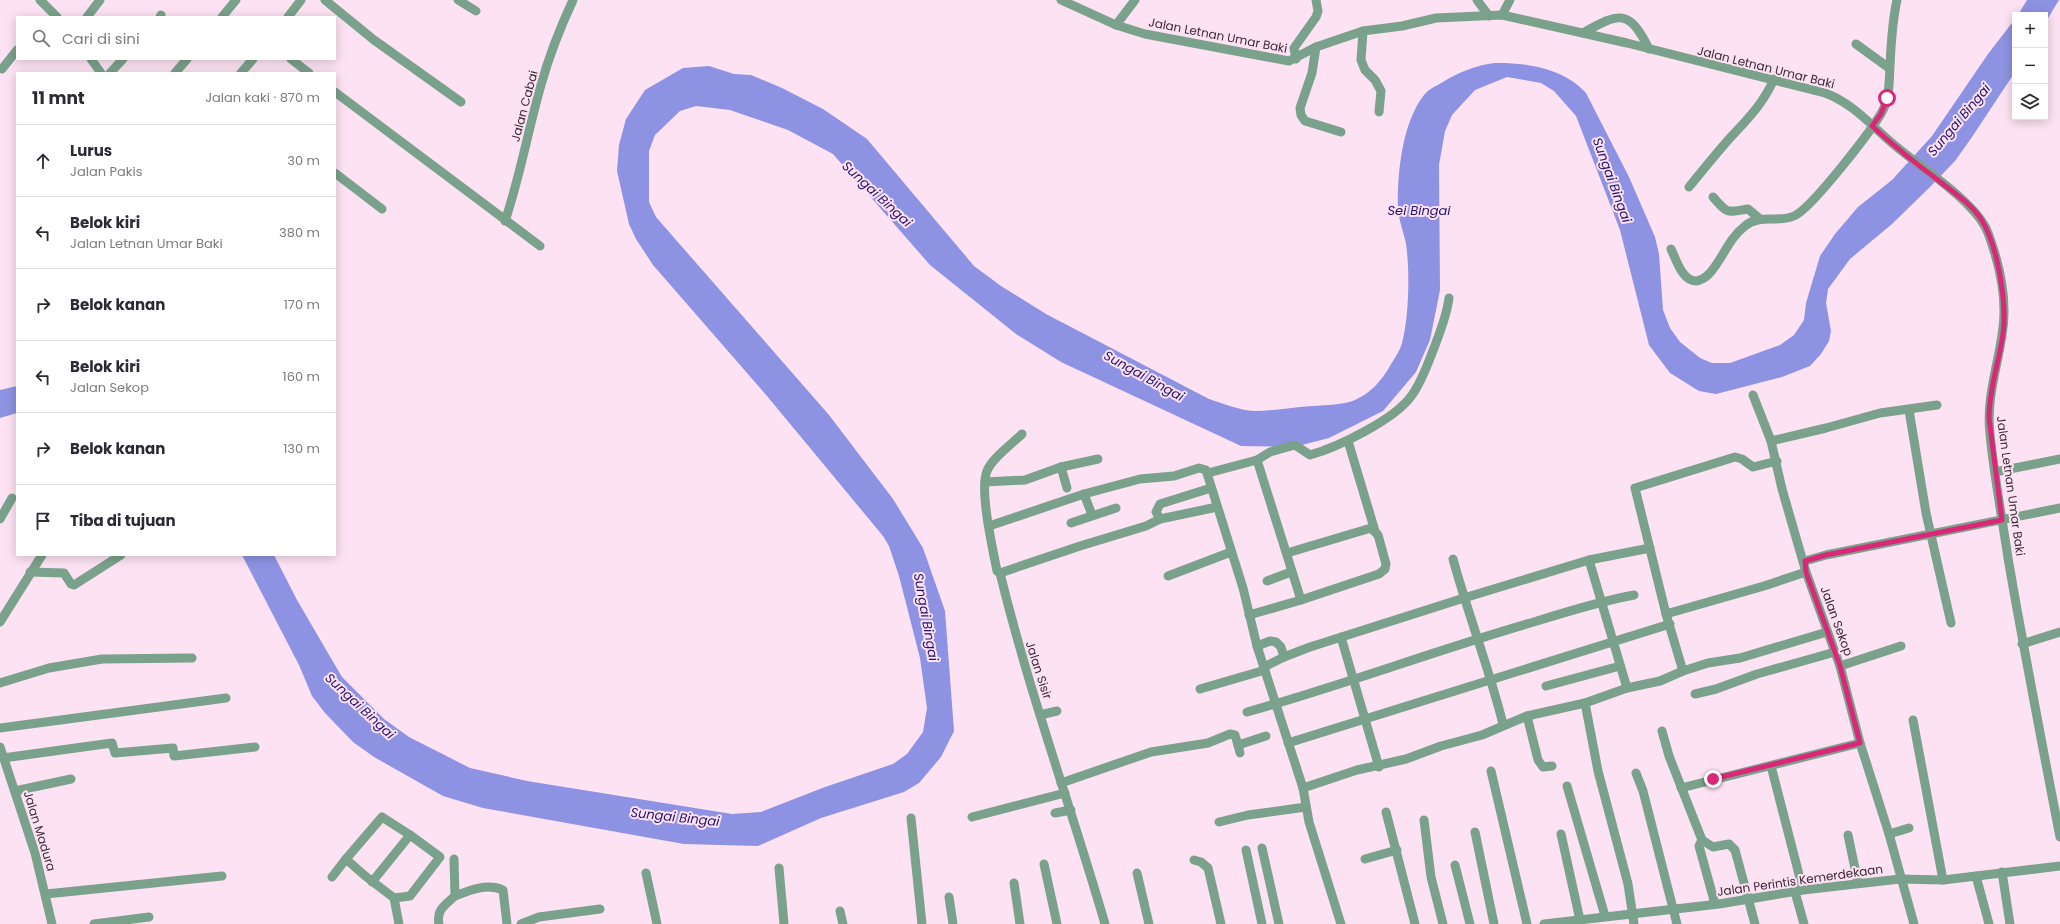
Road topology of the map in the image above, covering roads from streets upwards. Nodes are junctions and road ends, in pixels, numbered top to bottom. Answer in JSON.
{"nodes":[{"id":1,"x":40,"y":0,"type":"edge"},
{"id":2,"x":100,"y":0,"type":"edge"},
{"id":3,"x":236,"y":0,"type":"edge"},
{"id":4,"x":301,"y":0,"type":"edge"},
{"id":5,"x":325,"y":0,"type":"edge"},
{"id":6,"x":458,"y":0,"type":"edge"},
{"id":7,"x":573,"y":0,"type":"edge"},
{"id":8,"x":1061,"y":0,"type":"edge"},
{"id":9,"x":1135,"y":0,"type":"edge"},
{"id":10,"x":1316,"y":0,"type":"edge"},
{"id":11,"x":1477,"y":0,"type":"edge"},
{"id":12,"x":1510,"y":0,"type":"edge"},
{"id":13,"x":1897,"y":0,"type":"edge"},
{"id":14,"x":476,"y":11,"type":"dead end"},
{"id":15,"x":46,"y":13,"type":"edge"},
{"id":16,"x":1502,"y":15,"type":"junction"},
{"id":17,"x":88,"y":16,"type":"edge"},
{"id":18,"x":223,"y":16,"type":"edge"},
{"id":19,"x":289,"y":16,"type":"edge"},
{"id":20,"x":1489,"y":16,"type":"junction"},
{"id":21,"x":1116,"y":25,"type":"junction"},
{"id":22,"x":1363,"y":32,"type":"junction"},
{"id":23,"x":1583,"y":33,"type":"junction"},
{"id":24,"x":1856,"y":44,"type":"dead end"},
{"id":25,"x":1316,"y":47,"type":"junction"},
{"id":26,"x":1650,"y":49,"type":"junction"},
{"id":27,"x":16,"y":51,"type":"edge"},
{"id":28,"x":1296,"y":59,"type":"junction"},
{"id":29,"x":92,"y":60,"type":"edge"},
{"id":30,"x":122,"y":60,"type":"edge"},
{"id":31,"x":186,"y":60,"type":"edge"},
{"id":32,"x":252,"y":60,"type":"edge"},
{"id":33,"x":292,"y":60,"type":"edge"},
{"id":34,"x":1889,"y":68,"type":"junction"},
{"id":35,"x":2,"y":69,"type":"dead end"},
{"id":36,"x":100,"y":72,"type":"edge"},
{"id":37,"x":111,"y":72,"type":"edge"},
{"id":38,"x":176,"y":72,"type":"edge"},
{"id":39,"x":242,"y":72,"type":"edge"},
{"id":40,"x":308,"y":72,"type":"edge"},
{"id":41,"x":1774,"y":79,"type":"junction"},
{"id":42,"x":336,"y":93,"type":"edge"},
{"id":43,"x":461,"y":102,"type":"dead end"},
{"id":44,"x":1379,"y":112,"type":"dead end"},
{"id":45,"x":1872,"y":126,"type":"junction"},
{"id":46,"x":1341,"y":132,"type":"dead end"},
{"id":47,"x":336,"y":174,"type":"edge"},
{"id":48,"x":1689,"y":187,"type":"dead end"},
{"id":49,"x":1713,"y":197,"type":"dead end"},
{"id":50,"x":382,"y":210,"type":"dead end"},
{"id":51,"x":1760,"y":219,"type":"junction"},
{"id":52,"x":505,"y":221,"type":"junction"},
{"id":53,"x":540,"y":246,"type":"dead end"},
{"id":54,"x":1671,"y":249,"type":"dead end"},
{"id":55,"x":1449,"y":298,"type":"dead end"},
{"id":56,"x":1752,"y":396,"type":"dead end"},
{"id":57,"x":1937,"y":405,"type":"dead end"},
{"id":58,"x":1909,"y":410,"type":"junction"},
{"id":59,"x":1022,"y":434,"type":"dead end"},
{"id":60,"x":1348,"y":440,"type":"junction"},
{"id":61,"x":1771,"y":441,"type":"junction"},
{"id":62,"x":1098,"y":459,"type":"dead end"},
{"id":63,"x":2060,"y":459,"type":"edge"},
{"id":64,"x":1257,"y":460,"type":"junction"},
{"id":65,"x":1777,"y":461,"type":"junction"},
{"id":66,"x":1061,"y":467,"type":"junction"},
{"id":67,"x":1995,"y":472,"type":"junction"},
{"id":68,"x":1208,"y":473,"type":"junction"},
{"id":69,"x":985,"y":482,"type":"junction"},
{"id":70,"x":1067,"y":488,"type":"dead end"},
{"id":71,"x":1211,"y":488,"type":"junction"},
{"id":72,"x":1084,"y":494,"type":"junction"},
{"id":73,"x":15,"y":497,"type":"edge"},
{"id":74,"x":1217,"y":507,"type":"junction"},
{"id":75,"x":1116,"y":508,"type":"dead end"},
{"id":76,"x":2060,"y":508,"type":"edge"},
{"id":77,"x":1092,"y":515,"type":"junction"},
{"id":78,"x":0,"y":519,"type":"edge"},
{"id":79,"x":1160,"y":519,"type":"junction"},
{"id":80,"x":2002,"y":520,"type":"junction"},
{"id":81,"x":1071,"y":523,"type":"dead end"},
{"id":82,"x":989,"y":526,"type":"junction"},
{"id":83,"x":1375,"y":531,"type":"junction"},
{"id":84,"x":1930,"y":535,"type":"junction"},
{"id":85,"x":1650,"y":548,"type":"junction"},
{"id":86,"x":1231,"y":552,"type":"junction"},
{"id":87,"x":1287,"y":553,"type":"junction"},
{"id":88,"x":41,"y":556,"type":"edge"},
{"id":89,"x":119,"y":556,"type":"edge"},
{"id":90,"x":1453,"y":558,"type":"dead end"},
{"id":91,"x":1589,"y":560,"type":"junction"},
{"id":92,"x":1805,"y":561,"type":"junction"},
{"id":93,"x":30,"y":572,"type":"junction"},
{"id":94,"x":1291,"y":572,"type":"junction"},
{"id":95,"x":1806,"y":572,"type":"junction"},
{"id":96,"x":1000,"y":573,"type":"junction"},
{"id":97,"x":1168,"y":576,"type":"dead end"},
{"id":98,"x":1267,"y":581,"type":"dead end"},
{"id":99,"x":1634,"y":595,"type":"dead end"},
{"id":100,"x":1464,"y":598,"type":"junction"},
{"id":101,"x":1301,"y":600,"type":"junction"},
{"id":102,"x":1601,"y":601,"type":"junction"},
{"id":103,"x":1666,"y":614,"type":"junction"},
{"id":104,"x":1249,"y":615,"type":"junction"},
{"id":105,"x":0,"y":622,"type":"edge"},
{"id":106,"x":1951,"y":623,"type":"dead end"},
{"id":107,"x":1670,"y":624,"type":"junction"},
{"id":108,"x":1827,"y":632,"type":"junction"},
{"id":109,"x":2060,"y":632,"type":"edge"},
{"id":110,"x":1341,"y":637,"type":"junction"},
{"id":111,"x":1478,"y":638,"type":"junction"},
{"id":112,"x":1613,"y":641,"type":"junction"},
{"id":113,"x":2022,"y":644,"type":"junction"},
{"id":114,"x":1257,"y":646,"type":"junction"},
{"id":115,"x":1901,"y":646,"type":"dead end"},
{"id":116,"x":1835,"y":652,"type":"junction"},
{"id":117,"x":1284,"y":657,"type":"junction"},
{"id":118,"x":192,"y":658,"type":"dead end"},
{"id":119,"x":1620,"y":666,"type":"junction"},
{"id":120,"x":1840,"y":666,"type":"junction"},
{"id":121,"x":1264,"y":669,"type":"junction"},
{"id":122,"x":1683,"y":671,"type":"junction"},
{"id":123,"x":1354,"y":679,"type":"junction"},
{"id":124,"x":1492,"y":681,"type":"junction"},
{"id":125,"x":0,"y":683,"type":"edge"},
{"id":126,"x":1546,"y":686,"type":"dead end"},
{"id":127,"x":1627,"y":688,"type":"junction"},
{"id":128,"x":1200,"y":689,"type":"dead end"},
{"id":129,"x":1695,"y":694,"type":"dead end"},
{"id":130,"x":226,"y":698,"type":"dead end"},
{"id":131,"x":1585,"y":703,"type":"junction"},
{"id":132,"x":1276,"y":704,"type":"junction"},
{"id":133,"x":1057,"y":711,"type":"dead end"},
{"id":134,"x":1247,"y":712,"type":"dead end"},
{"id":135,"x":1040,"y":715,"type":"junction"},
{"id":136,"x":1527,"y":716,"type":"junction"},
{"id":137,"x":1366,"y":719,"type":"junction"},
{"id":138,"x":1913,"y":720,"type":"dead end"},
{"id":139,"x":1504,"y":724,"type":"junction"},
{"id":140,"x":0,"y":728,"type":"edge"},
{"id":141,"x":1662,"y":731,"type":"dead end"},
{"id":142,"x":1266,"y":736,"type":"dead end"},
{"id":143,"x":1288,"y":743,"type":"junction"},
{"id":144,"x":1860,"y":743,"type":"junction"},
{"id":145,"x":0,"y":747,"type":"edge"},
{"id":146,"x":255,"y":747,"type":"dead end"},
{"id":147,"x":3,"y":762,"type":"edge"},
{"id":148,"x":1552,"y":766,"type":"dead end"},
{"id":149,"x":1771,"y":766,"type":"junction"},
{"id":150,"x":1379,"y":767,"type":"junction"},
{"id":151,"x":1491,"y":771,"type":"dead end"},
{"id":152,"x":1636,"y":773,"type":"dead end"},
{"id":153,"x":71,"y":779,"type":"dead end"},
{"id":154,"x":1062,"y":783,"type":"junction"},
{"id":155,"x":1567,"y":786,"type":"dead end"},
{"id":156,"x":1303,"y":788,"type":"junction"},
{"id":157,"x":1681,"y":788,"type":"junction"},
{"id":158,"x":15,"y":791,"type":"junction"},
{"id":159,"x":1065,"y":793,"type":"junction"},
{"id":160,"x":1306,"y":806,"type":"junction"},
{"id":161,"x":1071,"y":810,"type":"junction"},
{"id":162,"x":1386,"y":812,"type":"dead end"},
{"id":163,"x":1055,"y":813,"type":"dead end"},
{"id":164,"x":972,"y":817,"type":"dead end"},
{"id":165,"x":911,"y":818,"type":"dead end"},
{"id":166,"x":1424,"y":820,"type":"dead end"},
{"id":167,"x":1219,"y":822,"type":"dead end"},
{"id":168,"x":1909,"y":828,"type":"dead end"},
{"id":169,"x":1475,"y":832,"type":"dead end"},
{"id":170,"x":1561,"y":834,"type":"dead end"},
{"id":171,"x":1889,"y":834,"type":"junction"},
{"id":172,"x":1848,"y":835,"type":"dead end"},
{"id":173,"x":410,"y":836,"type":"junction"},
{"id":174,"x":2060,"y":837,"type":"edge"},
{"id":175,"x":1702,"y":840,"type":"junction"},
{"id":176,"x":1262,"y":848,"type":"dead end"},
{"id":177,"x":1246,"y":850,"type":"dead end"},
{"id":178,"x":1397,"y":850,"type":"junction"},
{"id":179,"x":346,"y":859,"type":"junction"},
{"id":180,"x":454,"y":859,"type":"dead end"},
{"id":181,"x":1365,"y":859,"type":"dead end"},
{"id":182,"x":1194,"y":860,"type":"dead end"},
{"id":183,"x":1044,"y":864,"type":"dead end"},
{"id":184,"x":1455,"y":865,"type":"dead end"},
{"id":185,"x":2060,"y":866,"type":"edge"},
{"id":186,"x":779,"y":868,"type":"dead end"},
{"id":187,"x":2002,"y":872,"type":"junction"},
{"id":188,"x":646,"y":873,"type":"dead end"},
{"id":189,"x":1137,"y":873,"type":"dead end"},
{"id":190,"x":222,"y":876,"type":"dead end"},
{"id":191,"x":1976,"y":876,"type":"junction"},
{"id":192,"x":332,"y":877,"type":"dead end"},
{"id":193,"x":1900,"y":879,"type":"junction"},
{"id":194,"x":1943,"y":880,"type":"junction"},
{"id":195,"x":372,"y":882,"type":"junction"},
{"id":196,"x":1014,"y":883,"type":"dead end"},
{"id":197,"x":1858,"y":883,"type":"junction"},
{"id":198,"x":1799,"y":891,"type":"junction"},
{"id":199,"x":46,"y":894,"type":"junction"},
{"id":200,"x":455,"y":896,"type":"junction"},
{"id":201,"x":949,"y":897,"type":"dead end"},
{"id":202,"x":394,"y":898,"type":"junction"},
{"id":203,"x":1748,"y":899,"type":"junction"},
{"id":204,"x":1715,"y":904,"type":"junction"},
{"id":205,"x":1672,"y":908,"type":"junction"},
{"id":206,"x":600,"y":909,"type":"dead end"},
{"id":207,"x":840,"y":911,"type":"dead end"},
{"id":208,"x":1631,"y":913,"type":"junction"},
{"id":209,"x":1605,"y":916,"type":"junction"},
{"id":210,"x":149,"y":917,"type":"dead end"},
{"id":211,"x":1580,"y":920,"type":"junction"},
{"id":212,"x":1569,"y":922,"type":"edge"},
{"id":213,"x":52,"y":924,"type":"edge"},
{"id":214,"x":94,"y":924,"type":"edge"},
{"id":215,"x":399,"y":924,"type":"edge"},
{"id":216,"x":439,"y":924,"type":"edge"},
{"id":217,"x":507,"y":924,"type":"edge"},
{"id":218,"x":521,"y":924,"type":"edge"},
{"id":219,"x":657,"y":924,"type":"edge"},
{"id":220,"x":784,"y":924,"type":"edge"},
{"id":221,"x":843,"y":924,"type":"edge"},
{"id":222,"x":922,"y":924,"type":"edge"},
{"id":223,"x":953,"y":924,"type":"edge"},
{"id":224,"x":1020,"y":924,"type":"edge"},
{"id":225,"x":1057,"y":924,"type":"edge"},
{"id":226,"x":1105,"y":924,"type":"edge"},
{"id":227,"x":1149,"y":924,"type":"edge"},
{"id":228,"x":1221,"y":924,"type":"edge"},
{"id":229,"x":1262,"y":924,"type":"edge"},
{"id":230,"x":1279,"y":924,"type":"edge"},
{"id":231,"x":1341,"y":924,"type":"edge"},
{"id":232,"x":1416,"y":924,"type":"edge"},
{"id":233,"x":1443,"y":924,"type":"edge"},
{"id":234,"x":1470,"y":924,"type":"edge"},
{"id":235,"x":1494,"y":924,"type":"edge"},
{"id":236,"x":1527,"y":924,"type":"edge"},
{"id":237,"x":1549,"y":924,"type":"edge"},
{"id":238,"x":1634,"y":924,"type":"edge"},
{"id":239,"x":1677,"y":924,"type":"edge"},
{"id":240,"x":1755,"y":924,"type":"edge"},
{"id":241,"x":1804,"y":924,"type":"edge"},
{"id":242,"x":1914,"y":924,"type":"edge"},
{"id":243,"x":1988,"y":924,"type":"edge"},
{"id":244,"x":2010,"y":924,"type":"edge"}],
"edges":[{"from":1,"to":15,"type":"street"},
{"from":2,"to":17,"type":"street"},
{"from":3,"to":18,"type":"street"},
{"from":4,"to":19,"type":"street"},
{"from":5,"to":43,"type":"street"},
{"from":6,"to":14,"type":"street"},
{"from":7,"to":52,"type":"street","name":"Jalan Cabai"},
{"from":8,"to":21,"type":"street","name":"Jalan Letnan Umar Baki"},
{"from":9,"to":21,"type":"street"},
{"from":10,"to":28,"type":"street"},
{"from":11,"to":20,"type":"street"},
{"from":12,"to":16,"type":"street"},
{"from":13,"to":34,"type":"street"},
{"from":16,"to":20,"type":"street","name":"Jalan Letnan Umar Baki"},
{"from":16,"to":23,"type":"street","name":"Jalan Letnan Umar Baki"},
{"from":20,"to":22,"type":"street","name":"Jalan Letnan Umar Baki"},
{"from":21,"to":28,"type":"street","name":"Jalan Letnan Umar Baki"},
{"from":22,"to":25,"type":"street","name":"Jalan Letnan Umar Baki"},
{"from":22,"to":44,"type":"street"},
{"from":23,"to":26,"type":"street","name":"Jalan Letnan Umar Baki"},
{"from":23,"to":26,"type":"street"},
{"from":24,"to":34,"type":"street"},
{"from":25,"to":28,"type":"street","name":"Jalan Letnan Umar Baki"},
{"from":25,"to":46,"type":"street"},
{"from":26,"to":41,"type":"street","name":"Jalan Letnan Umar Baki"},
{"from":27,"to":35,"type":"street"},
{"from":29,"to":36,"type":"street"},
{"from":30,"to":37,"type":"street"},
{"from":31,"to":38,"type":"street"},
{"from":32,"to":39,"type":"street"},
{"from":33,"to":40,"type":"street"},
{"from":34,"to":45,"type":"street"},
{"from":41,"to":45,"type":"street","name":"Jalan Letnan Umar Baki"},
{"from":41,"to":48,"type":"street"},
{"from":42,"to":52,"type":"street"},
{"from":45,"to":51,"type":"street"},
{"from":45,"to":67,"type":"street","name":"Jalan Letnan Umar Baki"},
{"from":47,"to":50,"type":"street"},
{"from":49,"to":51,"type":"street"},
{"from":51,"to":54,"type":"street"},
{"from":52,"to":53,"type":"street"},
{"from":55,"to":60,"type":"street"},
{"from":56,"to":61,"type":"street","name":"Jalan Sekop"},
{"from":57,"to":58,"type":"street"},
{"from":58,"to":61,"type":"street"},
{"from":58,"to":84,"type":"street"},
{"from":59,"to":69,"type":"street","name":"Jalan Sisir"},
{"from":60,"to":64,"type":"street"},
{"from":60,"to":83,"type":"street"},
{"from":61,"to":65,"type":"street","name":"Jalan Sekop"},
{"from":62,"to":66,"type":"street"},
{"from":63,"to":67,"type":"street"},
{"from":64,"to":68,"type":"street"},
{"from":64,"to":87,"type":"street"},
{"from":65,"to":85,"type":"street"},
{"from":65,"to":92,"type":"street","name":"Jalan Sekop"},
{"from":66,"to":69,"type":"street"},
{"from":66,"to":70,"type":"street"},
{"from":67,"to":80,"type":"street","name":"Jalan Letnan Umar Baki"},
{"from":68,"to":71,"type":"street"},
{"from":68,"to":72,"type":"street"},
{"from":69,"to":82,"type":"street","name":"Jalan Sisir"},
{"from":71,"to":74,"type":"street"},
{"from":71,"to":79,"type":"street"},
{"from":72,"to":77,"type":"street"},
{"from":72,"to":82,"type":"street"},
{"from":73,"to":78,"type":"street"},
{"from":74,"to":79,"type":"street"},
{"from":74,"to":86,"type":"street"},
{"from":75,"to":77,"type":"street"},
{"from":76,"to":80,"type":"street"},
{"from":77,"to":81,"type":"street"},
{"from":79,"to":96,"type":"street"},
{"from":80,"to":84,"type":"street"},
{"from":80,"to":113,"type":"street","name":"Jalan Letnan Umar Baki"},
{"from":82,"to":96,"type":"street","name":"Jalan Sisir"},
{"from":83,"to":87,"type":"street"},
{"from":83,"to":101,"type":"street"},
{"from":84,"to":92,"type":"street"},
{"from":84,"to":106,"type":"street"},
{"from":85,"to":91,"type":"street"},
{"from":85,"to":103,"type":"street"},
{"from":86,"to":97,"type":"street"},
{"from":86,"to":104,"type":"street"},
{"from":87,"to":94,"type":"street"},
{"from":88,"to":93,"type":"street"},
{"from":89,"to":93,"type":"street"},
{"from":90,"to":100,"type":"street"},
{"from":91,"to":100,"type":"street"},
{"from":91,"to":102,"type":"street"},
{"from":92,"to":95,"type":"street","name":"Jalan Sekop"},
{"from":93,"to":105,"type":"street"},
{"from":94,"to":98,"type":"street"},
{"from":94,"to":101,"type":"street"},
{"from":95,"to":103,"type":"street"},
{"from":95,"to":108,"type":"street","name":"Jalan Sekop"},
{"from":96,"to":135,"type":"street","name":"Jalan Sisir"},
{"from":99,"to":102,"type":"street"},
{"from":100,"to":110,"type":"street"},
{"from":100,"to":111,"type":"street"},
{"from":101,"to":104,"type":"street"},
{"from":102,"to":111,"type":"street"},
{"from":102,"to":112,"type":"street"},
{"from":103,"to":107,"type":"street"},
{"from":104,"to":114,"type":"street"},
{"from":107,"to":112,"type":"street"},
{"from":107,"to":122,"type":"street"},
{"from":108,"to":116,"type":"street","name":"Jalan Sekop"},
{"from":108,"to":122,"type":"street"},
{"from":109,"to":113,"type":"street"},
{"from":110,"to":117,"type":"street"},
{"from":110,"to":123,"type":"street"},
{"from":111,"to":123,"type":"street"},
{"from":111,"to":124,"type":"street"},
{"from":112,"to":119,"type":"street"},
{"from":112,"to":124,"type":"street"},
{"from":113,"to":174,"type":"street","name":"Jalan Letnan Umar Baki"},
{"from":114,"to":117,"type":"street"},
{"from":114,"to":121,"type":"street"},
{"from":115,"to":120,"type":"street"},
{"from":116,"to":120,"type":"street","name":"Jalan Sekop"},
{"from":116,"to":129,"type":"street"},
{"from":117,"to":121,"type":"street"},
{"from":118,"to":125,"type":"street"},
{"from":119,"to":126,"type":"street"},
{"from":119,"to":127,"type":"street"},
{"from":120,"to":144,"type":"street","name":"Jalan Sekop"},
{"from":121,"to":128,"type":"street"},
{"from":121,"to":132,"type":"street"},
{"from":122,"to":127,"type":"street"},
{"from":123,"to":132,"type":"street"},
{"from":123,"to":137,"type":"street"},
{"from":124,"to":137,"type":"street"},
{"from":124,"to":139,"type":"street"},
{"from":127,"to":131,"type":"street"},
{"from":130,"to":140,"type":"street"},
{"from":131,"to":136,"type":"street"},
{"from":131,"to":208,"type":"street"},
{"from":132,"to":134,"type":"street"},
{"from":132,"to":143,"type":"street"},
{"from":133,"to":135,"type":"street"},
{"from":135,"to":154,"type":"street","name":"Jalan Sisir"},
{"from":136,"to":139,"type":"street"},
{"from":136,"to":148,"type":"street"},
{"from":137,"to":143,"type":"street"},
{"from":137,"to":150,"type":"street"},
{"from":138,"to":194,"type":"street"},
{"from":139,"to":150,"type":"street"},
{"from":141,"to":157,"type":"street"},
{"from":142,"to":154,"type":"street"},
{"from":143,"to":156,"type":"street"},
{"from":144,"to":149,"type":"street"},
{"from":144,"to":171,"type":"street","name":"Jalan Sekop"},
{"from":145,"to":147,"type":"street","name":"Jalan Madura"},
{"from":146,"to":147,"type":"street"},
{"from":147,"to":158,"type":"street","name":"Jalan Madura"},
{"from":149,"to":157,"type":"street"},
{"from":149,"to":198,"type":"street"},
{"from":150,"to":156,"type":"street"},
{"from":151,"to":236,"type":"street"},
{"from":152,"to":205,"type":"street"},
{"from":153,"to":158,"type":"street"},
{"from":154,"to":159,"type":"street","name":"Jalan Sisir"},
{"from":155,"to":209,"type":"street"},
{"from":156,"to":160,"type":"street"},
{"from":157,"to":175,"type":"street"},
{"from":158,"to":199,"type":"street","name":"Jalan Madura"},
{"from":159,"to":161,"type":"street","name":"Jalan Sisir"},
{"from":159,"to":164,"type":"street"},
{"from":160,"to":167,"type":"street"},
{"from":160,"to":231,"type":"street"},
{"from":161,"to":163,"type":"street"},
{"from":161,"to":226,"type":"street","name":"Jalan Sisir"},
{"from":162,"to":178,"type":"street"},
{"from":165,"to":222,"type":"street"},
{"from":166,"to":233,"type":"street"},
{"from":168,"to":171,"type":"street"},
{"from":169,"to":235,"type":"street"},
{"from":170,"to":211,"type":"street"},
{"from":171,"to":193,"type":"street","name":"Jalan Sekop"},
{"from":172,"to":197,"type":"street"},
{"from":173,"to":179,"type":"street"},
{"from":173,"to":195,"type":"street"},
{"from":173,"to":202,"type":"street"},
{"from":175,"to":203,"type":"street"},
{"from":175,"to":204,"type":"street"},
{"from":176,"to":230,"type":"street"},
{"from":177,"to":229,"type":"street"},
{"from":178,"to":181,"type":"street"},
{"from":178,"to":232,"type":"street"},
{"from":179,"to":192,"type":"street"},
{"from":179,"to":195,"type":"street"},
{"from":180,"to":200,"type":"street"},
{"from":182,"to":228,"type":"street"},
{"from":183,"to":225,"type":"street"},
{"from":184,"to":234,"type":"street"},
{"from":185,"to":187,"type":"street","name":"Jalan Perintis Kemerdekaan"},
{"from":186,"to":220,"type":"street"},
{"from":187,"to":191,"type":"street","name":"Jalan Perintis Kemerdekaan"},
{"from":187,"to":244,"type":"street"},
{"from":188,"to":219,"type":"street"},
{"from":189,"to":227,"type":"street"},
{"from":190,"to":199,"type":"street"},
{"from":191,"to":194,"type":"street","name":"Jalan Perintis Kemerdekaan"},
{"from":191,"to":243,"type":"street"},
{"from":193,"to":194,"type":"street","name":"Jalan Perintis Kemerdekaan"},
{"from":193,"to":197,"type":"street","name":"Jalan Perintis Kemerdekaan"},
{"from":193,"to":242,"type":"street","name":"Jalan Sekop"},
{"from":195,"to":202,"type":"street"},
{"from":196,"to":224,"type":"street"},
{"from":197,"to":198,"type":"street","name":"Jalan Perintis Kemerdekaan"},
{"from":198,"to":203,"type":"street","name":"Jalan Perintis Kemerdekaan"},
{"from":198,"to":241,"type":"street"},
{"from":199,"to":213,"type":"street","name":"Jalan Madura"},
{"from":200,"to":216,"type":"street"},
{"from":200,"to":217,"type":"street"},
{"from":201,"to":223,"type":"street"},
{"from":202,"to":215,"type":"street"},
{"from":203,"to":204,"type":"street","name":"Jalan Perintis Kemerdekaan"},
{"from":203,"to":240,"type":"street"},
{"from":204,"to":205,"type":"street","name":"Jalan Perintis Kemerdekaan"},
{"from":205,"to":208,"type":"street","name":"Jalan Perintis Kemerdekaan"},
{"from":205,"to":239,"type":"street"},
{"from":206,"to":218,"type":"street"},
{"from":207,"to":221,"type":"street"},
{"from":208,"to":209,"type":"street","name":"Jalan Perintis Kemerdekaan"},
{"from":208,"to":238,"type":"street"},
{"from":209,"to":211,"type":"street","name":"Jalan Perintis Kemerdekaan"},
{"from":210,"to":214,"type":"street"},
{"from":211,"to":212,"type":"street","name":"Jalan Perintis Kemerdekaan"},
{"from":212,"to":237,"type":"street","name":"Jalan Perintis Kemerdekaan"}]}
